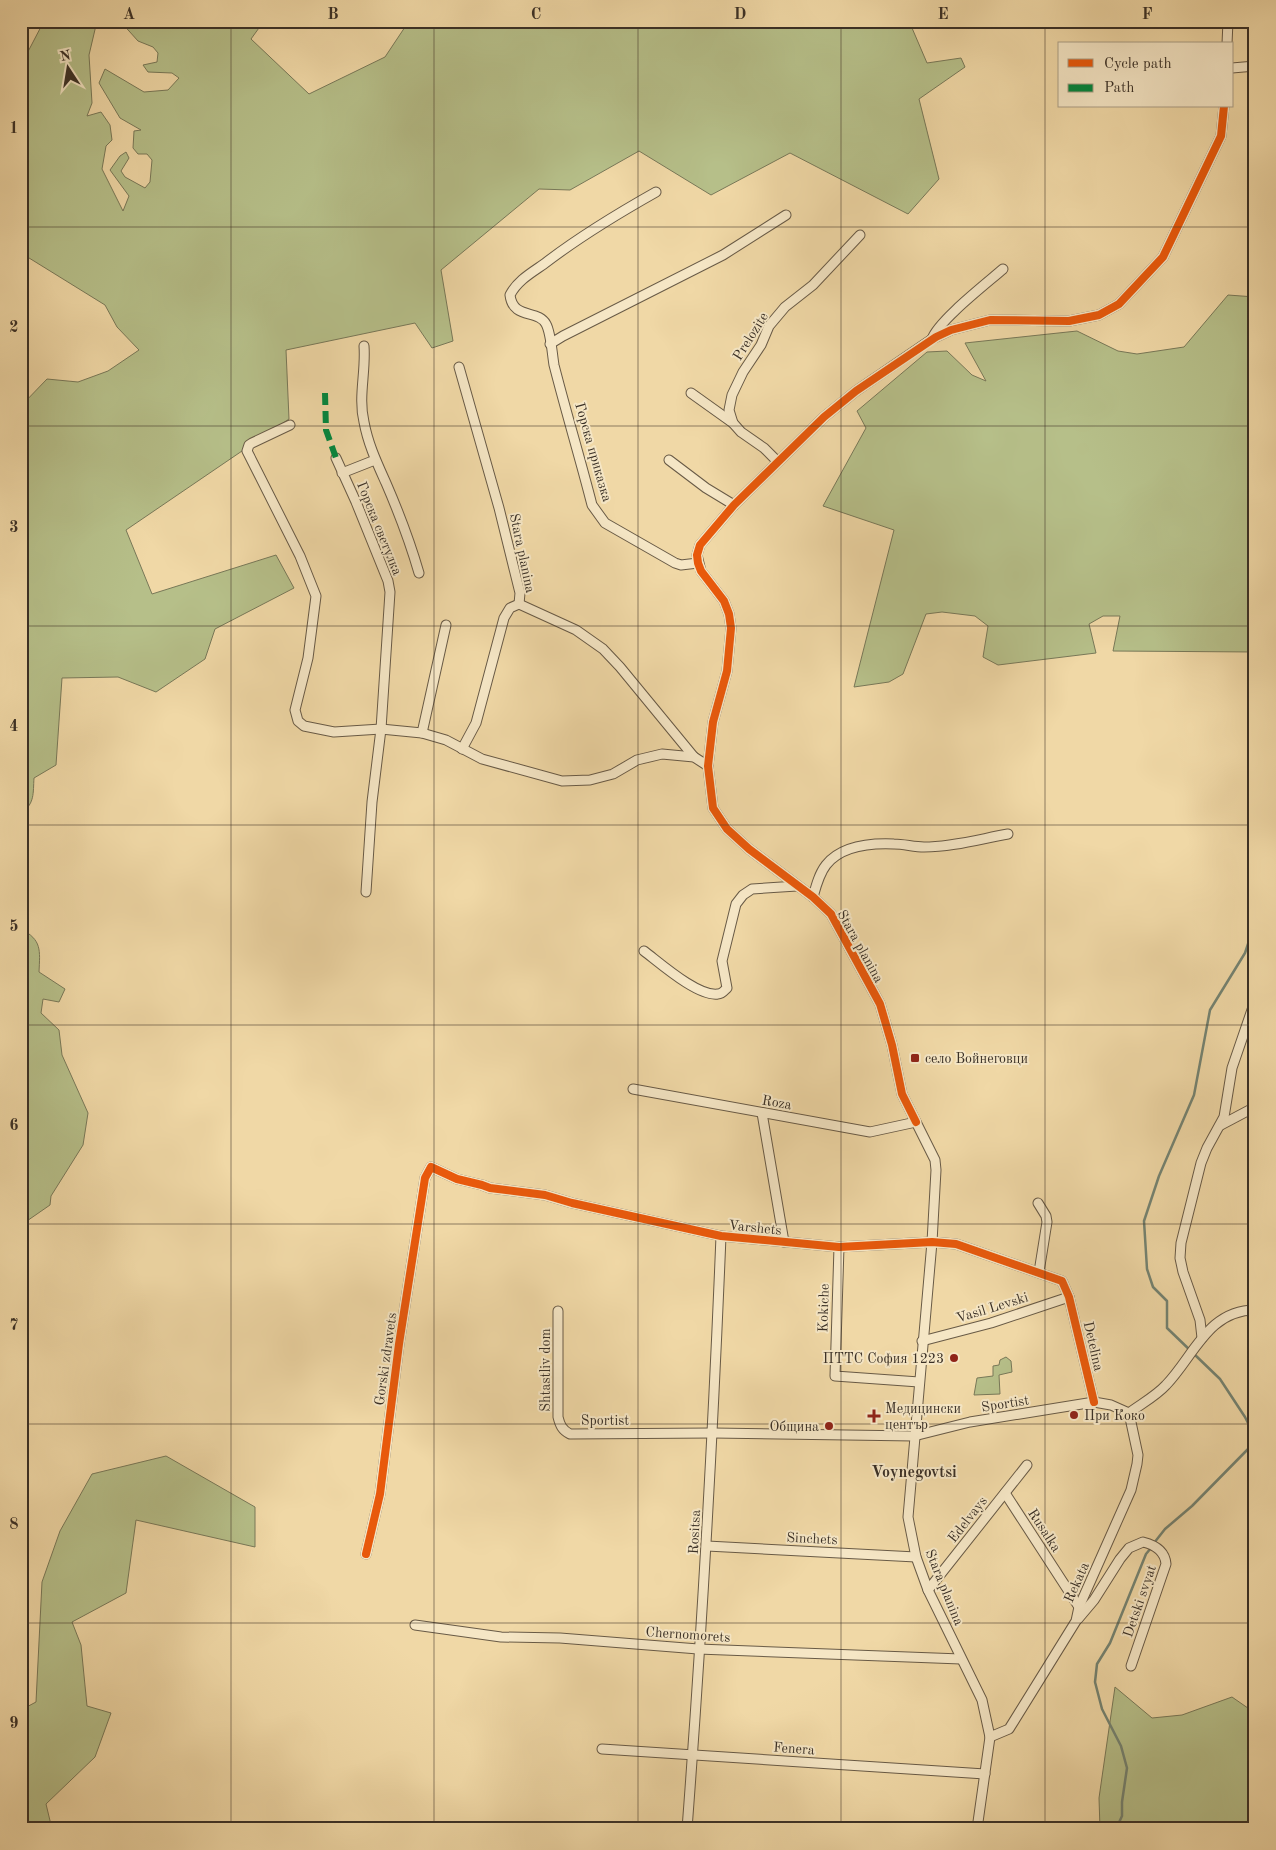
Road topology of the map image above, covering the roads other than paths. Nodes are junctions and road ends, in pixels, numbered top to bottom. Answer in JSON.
{"nodes":[{"id":1,"x":1228,"y":21,"type":"edge"},
{"id":2,"x":1227,"y":42,"type":"edge"},
{"id":3,"x":1255,"y":66,"type":"edge"},
{"id":4,"x":1234,"y":68,"type":"edge"},
{"id":5,"x":1224,"y":108,"type":"edge"},
{"id":6,"x":656,"y":192,"type":"dead end"},
{"id":7,"x":786,"y":215,"type":"dead end"},
{"id":8,"x":860,"y":235,"type":"dead end"},
{"id":9,"x":1003,"y":269,"type":"dead end"},
{"id":10,"x":932,"y":339,"type":"junction"},
{"id":11,"x":550,"y":344,"type":"junction"},
{"id":12,"x":364,"y":346,"type":"dead end"},
{"id":13,"x":459,"y":367,"type":"dead end"},
{"id":14,"x":691,"y":393,"type":"dead end"},
{"id":15,"x":734,"y":423,"type":"junction"},
{"id":16,"x":290,"y":425,"type":"dead end"},
{"id":17,"x":336,"y":458,"type":"dead end"},
{"id":18,"x":375,"y":460,"type":"junction"},
{"id":19,"x":669,"y":460,"type":"dead end"},
{"id":20,"x":777,"y":461,"type":"junction"},
{"id":21,"x":342,"y":473,"type":"junction"},
{"id":22,"x":734,"y":505,"type":"junction"},
{"id":23,"x":698,"y":563,"type":"junction"},
{"id":24,"x":419,"y":573,"type":"dead end"},
{"id":25,"x":519,"y":604,"type":"junction"},
{"id":26,"x":446,"y":625,"type":"dead end"},
{"id":27,"x":381,"y":729,"type":"junction"},
{"id":28,"x":422,"y":733,"type":"junction"},
{"id":29,"x":462,"y":749,"type":"junction"},
{"id":30,"x":694,"y":757,"type":"junction"},
{"id":31,"x":708,"y":766,"type":"junction"},
{"id":32,"x":1008,"y":834,"type":"dead end"},
{"id":33,"x":797,"y":886,"type":"junction"},
{"id":34,"x":366,"y":892,"type":"dead end"},
{"id":35,"x":813,"y":897,"type":"junction"},
{"id":36,"x":644,"y":952,"type":"dead end"},
{"id":37,"x":1255,"y":1001,"type":"edge"},
{"id":38,"x":633,"y":1089,"type":"dead end"},
{"id":39,"x":1255,"y":1107,"type":"edge"},
{"id":40,"x":762,"y":1113,"type":"junction"},
{"id":41,"x":916,"y":1122,"type":"junction"},
{"id":42,"x":1220,"y":1125,"type":"junction"},
{"id":43,"x":431,"y":1167,"type":"joint"},
{"id":44,"x":1038,"y":1204,"type":"dead end"},
{"id":45,"x":721,"y":1236,"type":"junction"},
{"id":46,"x":784,"y":1242,"type":"junction"},
{"id":47,"x":932,"y":1242,"type":"junction"},
{"id":48,"x":839,"y":1247,"type":"junction"},
{"id":49,"x":1039,"y":1272,"type":"junction"},
{"id":50,"x":1069,"y":1297,"type":"junction"},
{"id":51,"x":1255,"y":1310,"type":"edge"},
{"id":52,"x":558,"y":1311,"type":"dead end"},
{"id":53,"x":1202,"y":1338,"type":"junction"},
{"id":54,"x":922,"y":1341,"type":"junction"},
{"id":55,"x":919,"y":1382,"type":"junction"},
{"id":56,"x":1094,"y":1402,"type":"junction"},
{"id":57,"x":1129,"y":1413,"type":"junction"},
{"id":58,"x":562,"y":1428,"type":"joint"},
{"id":59,"x":713,"y":1434,"type":"junction"},
{"id":60,"x":914,"y":1436,"type":"junction"},
{"id":61,"x":1027,"y":1465,"type":"dead end"},
{"id":62,"x":1005,"y":1493,"type":"junction"},
{"id":63,"x":707,"y":1546,"type":"junction"},
{"id":64,"x":366,"y":1554,"type":"dead end"},
{"id":65,"x":916,"y":1557,"type":"junction"},
{"id":66,"x":928,"y":1590,"type":"junction"},
{"id":67,"x":1079,"y":1607,"type":"junction"},
{"id":68,"x":1076,"y":1621,"type":"junction"},
{"id":69,"x":415,"y":1625,"type":"dead end"},
{"id":70,"x":698,"y":1650,"type":"junction"},
{"id":71,"x":961,"y":1659,"type":"junction"},
{"id":72,"x":1131,"y":1666,"type":"dead end"},
{"id":73,"x":990,"y":1738,"type":"junction"},
{"id":74,"x":602,"y":1749,"type":"dead end"},
{"id":75,"x":692,"y":1755,"type":"junction"},
{"id":76,"x":985,"y":1774,"type":"junction"},
{"id":77,"x":687,"y":1829,"type":"edge"},
{"id":78,"x":977,"y":1829,"type":"edge"}],
"edges":[{"from":1,"to":2,"type":"street"},
{"from":3,"to":4,"type":"street"},
{"from":5,"to":10,"type":"street"},
{"from":6,"to":11,"type":"street","name":"Горска приказка"},
{"from":7,"to":11,"type":"street"},
{"from":8,"to":15,"type":"street","name":"Prelozite"},
{"from":9,"to":10,"type":"street"},
{"from":10,"to":20,"type":"street"},
{"from":11,"to":23,"type":"street","name":"Горска приказка"},
{"from":12,"to":18,"type":"street"},
{"from":13,"to":25,"type":"street","name":"Stara planina"},
{"from":14,"to":15,"type":"street"},
{"from":15,"to":20,"type":"street"},
{"from":16,"to":27,"type":"street"},
{"from":17,"to":21,"type":"street","name":"Горска светулка"},
{"from":18,"to":21,"type":"street"},
{"from":18,"to":24,"type":"street"},
{"from":19,"to":22,"type":"street"},
{"from":20,"to":22,"type":"street"},
{"from":21,"to":27,"type":"street","name":"Горска светулка"},
{"from":22,"to":23,"type":"street"},
{"from":23,"to":31,"type":"street","name":"Stara planina"},
{"from":25,"to":29,"type":"street"},
{"from":25,"to":30,"type":"street","name":"Stara planina"},
{"from":26,"to":28,"type":"street"},
{"from":27,"to":28,"type":"street"},
{"from":27,"to":34,"type":"street","name":"Горска светулка"},
{"from":28,"to":29,"type":"street"},
{"from":29,"to":30,"type":"street"},
{"from":30,"to":31,"type":"street"},
{"from":31,"to":33,"type":"street","name":"Stara planina"},
{"from":32,"to":35,"type":"street"},
{"from":33,"to":35,"type":"street","name":"Stara planina"},
{"from":33,"to":36,"type":"street"},
{"from":35,"to":41,"type":"street","name":"Stara planina"},
{"from":37,"to":42,"type":"street"},
{"from":38,"to":40,"type":"street","name":"Roza"},
{"from":39,"to":42,"type":"street"},
{"from":40,"to":41,"type":"street","name":"Roza"},
{"from":40,"to":46,"type":"street"},
{"from":41,"to":47,"type":"street","name":"Stara planina"},
{"from":42,"to":53,"type":"street"},
{"from":43,"to":45,"type":"street","name":"Varshets"},
{"from":43,"to":64,"type":"street","name":"Gorski zdravets"},
{"from":44,"to":49,"type":"street"},
{"from":45,"to":46,"type":"street","name":"Varshets"},
{"from":45,"to":59,"type":"street","name":"Rositsa"},
{"from":46,"to":48,"type":"street","name":"Varshets"},
{"from":47,"to":48,"type":"street","name":"Varshets"},
{"from":47,"to":49,"type":"street","name":"Varshets"},
{"from":47,"to":54,"type":"street","name":"Stara planina"},
{"from":48,"to":55,"type":"street","name":"Kokiche"},
{"from":49,"to":50,"type":"street","name":"Varshets"},
{"from":50,"to":54,"type":"street","name":"Vasil Levski"},
{"from":50,"to":56,"type":"street","name":"Detelina"},
{"from":51,"to":53,"type":"street"},
{"from":52,"to":58,"type":"street","name":"Shtastliv dom"},
{"from":53,"to":57,"type":"street"},
{"from":54,"to":55,"type":"street","name":"Stara planina"},
{"from":55,"to":60,"type":"street","name":"Stara planina"},
{"from":56,"to":57,"type":"street","name":"Sportist"},
{"from":56,"to":60,"type":"street","name":"Sportist"},
{"from":57,"to":67,"type":"street","name":"Rekata"},
{"from":58,"to":59,"type":"street","name":"Sportist"},
{"from":59,"to":60,"type":"street","name":"Sportist"},
{"from":59,"to":63,"type":"street","name":"Rositsa"},
{"from":60,"to":65,"type":"street","name":"Stara planina"},
{"from":61,"to":62,"type":"street","name":"Edelvays"},
{"from":62,"to":66,"type":"street","name":"Edelvays"},
{"from":62,"to":67,"type":"street","name":"Rusalka"},
{"from":63,"to":65,"type":"street","name":"Sinchets"},
{"from":63,"to":70,"type":"street","name":"Rositsa"},
{"from":65,"to":66,"type":"street","name":"Stara planina"},
{"from":66,"to":71,"type":"street","name":"Stara planina"},
{"from":67,"to":68,"type":"street","name":"Rekata"},
{"from":68,"to":72,"type":"street","name":"Detski svyat"},
{"from":68,"to":73,"type":"street","name":"Rekata"},
{"from":69,"to":70,"type":"street","name":"Chernomorets"},
{"from":70,"to":71,"type":"street","name":"Chernomorets"},
{"from":70,"to":75,"type":"street","name":"Rositsa"},
{"from":71,"to":73,"type":"street","name":"Stara planina"},
{"from":73,"to":76,"type":"street","name":"Stara planina"},
{"from":74,"to":75,"type":"street","name":"Fenera"},
{"from":75,"to":76,"type":"street","name":"Fenera"},
{"from":75,"to":77,"type":"street","name":"Rositsa"},
{"from":76,"to":78,"type":"street","name":"Stara planina"}]}
